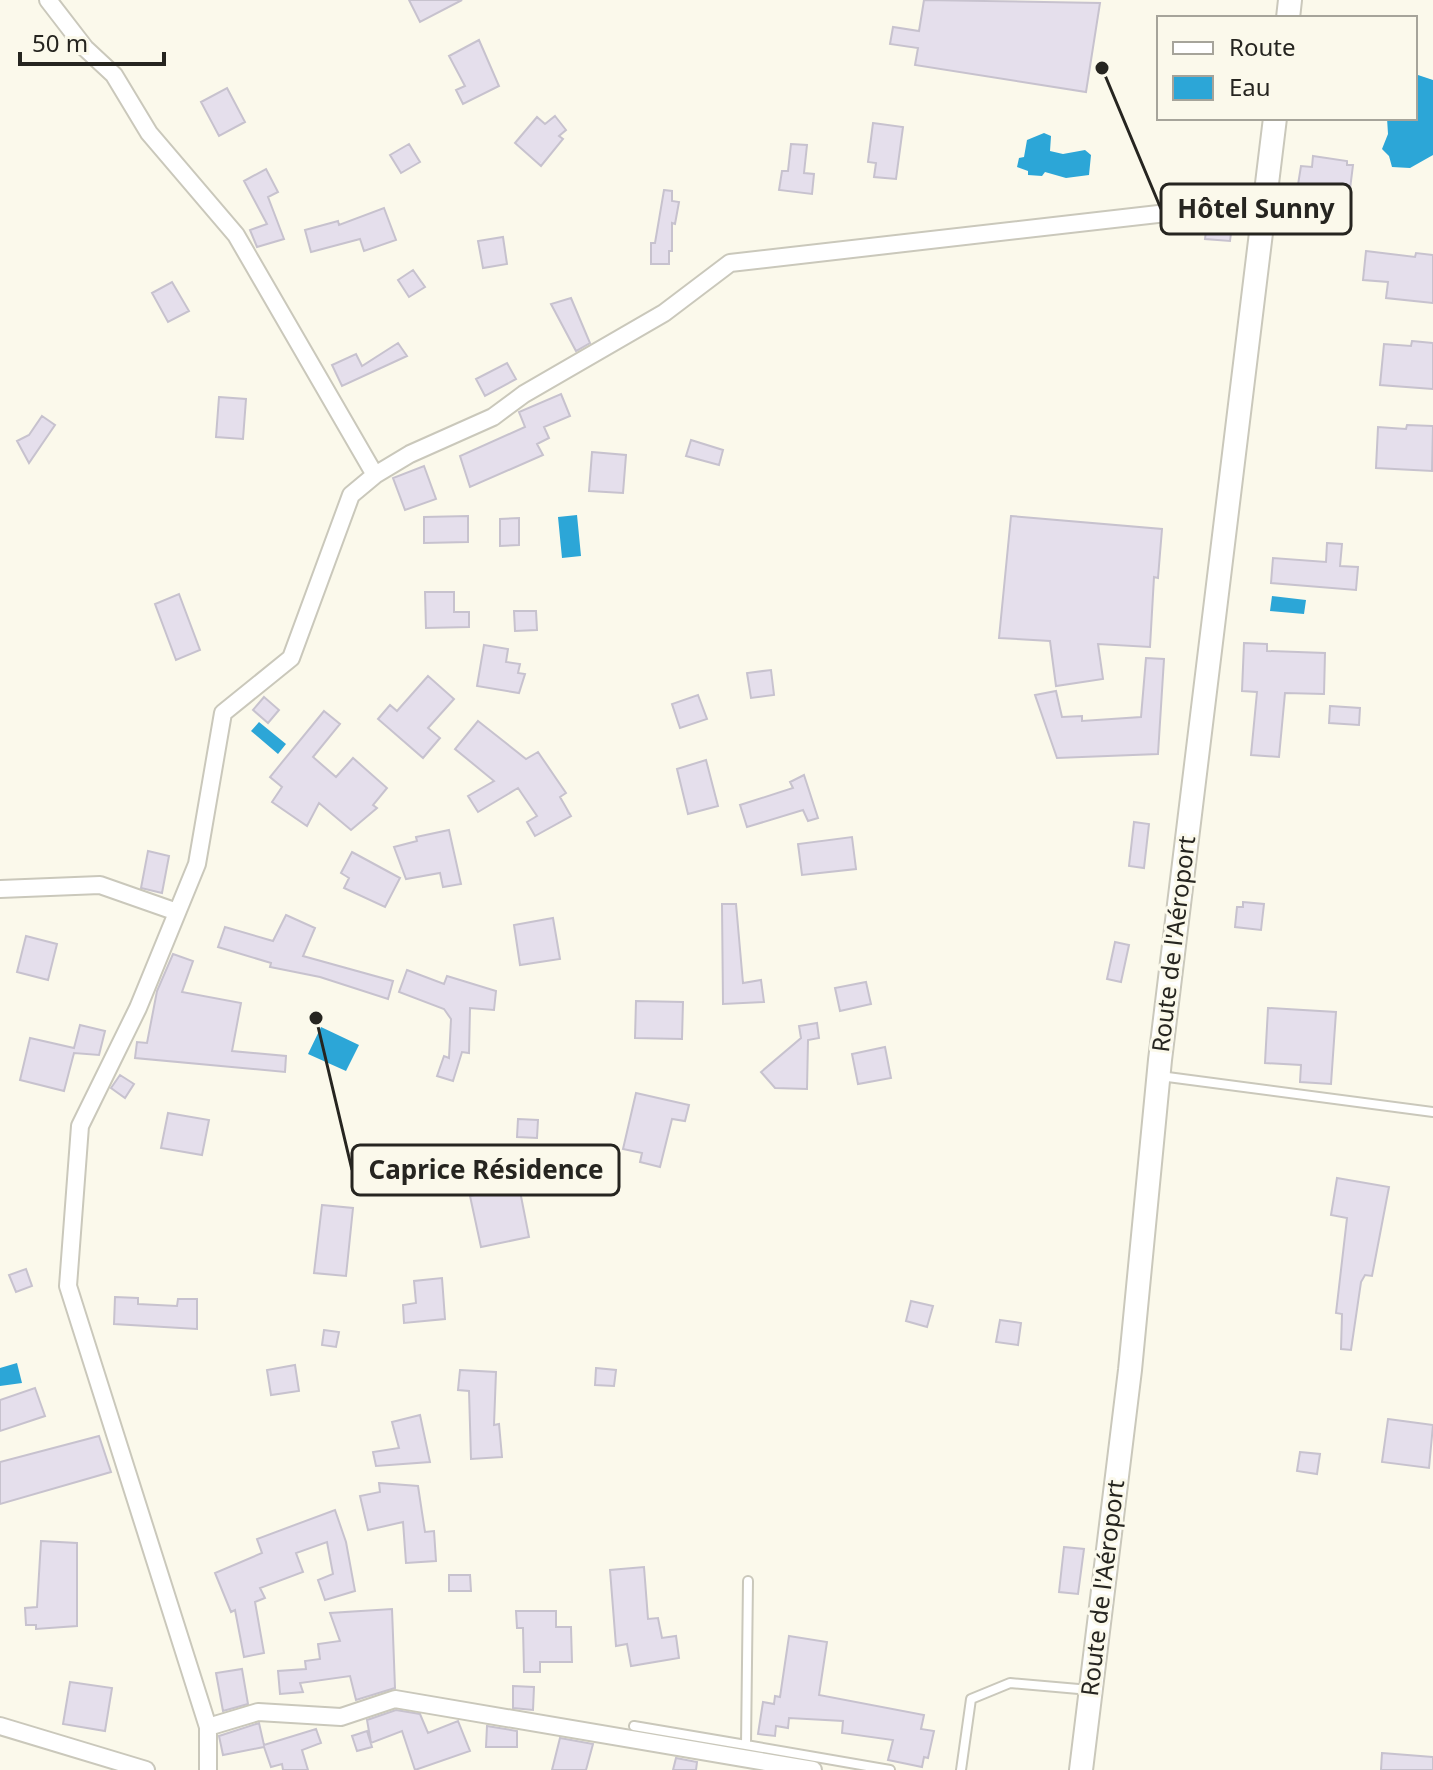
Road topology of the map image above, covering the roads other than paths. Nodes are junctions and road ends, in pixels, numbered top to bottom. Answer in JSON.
{"nodes":[{"id":1,"x":48,"y":0,"type":"edge"},
{"id":2,"x":1275,"y":120,"type":"edge"},
{"id":3,"x":1263,"y":202,"type":"junction"},
{"id":4,"x":375,"y":475,"type":"junction"},
{"id":5,"x":0,"y":889,"type":"edge"},
{"id":6,"x":177,"y":912,"type":"junction"},
{"id":7,"x":1159,"y":1076,"type":"junction"},
{"id":8,"x":1433,"y":1112,"type":"edge"},
{"id":9,"x":748,"y":1581,"type":"dead end"},
{"id":10,"x":1090,"y":1690,"type":"junction"},
{"id":11,"x":0,"y":1726,"type":"edge"},
{"id":12,"x":634,"y":1726,"type":"dead end"},
{"id":13,"x":208,"y":1727,"type":"junction"},
{"id":14,"x":746,"y":1745,"type":"junction"},
{"id":15,"x":146,"y":1770,"type":"edge"},
{"id":16,"x":208,"y":1770,"type":"edge"},
{"id":17,"x":813,"y":1770,"type":"edge"},
{"id":18,"x":890,"y":1770,"type":"edge"},
{"id":19,"x":961,"y":1770,"type":"edge"},
{"id":20,"x":1081,"y":1770,"type":"edge"}],
"edges":[{"from":1,"to":4,"type":"street"},
{"from":2,"to":3,"type":"main road","name":"Route de l'Aéroport"},
{"from":3,"to":4,"type":"street"},
{"from":3,"to":7,"type":"main road","name":"Route de l'Aéroport"},
{"from":4,"to":6,"type":"street"},
{"from":5,"to":6,"type":"street"},
{"from":6,"to":13,"type":"street"},
{"from":7,"to":8,"type":"lane"},
{"from":7,"to":10,"type":"main road","name":"Route de l'Aéroport"},
{"from":9,"to":14,"type":"lane"},
{"from":10,"to":19,"type":"lane"},
{"from":10,"to":20,"type":"main road","name":"Route de l'Aéroport"},
{"from":11,"to":15,"type":"street"},
{"from":12,"to":14,"type":"lane"},
{"from":13,"to":16,"type":"street"},
{"from":13,"to":17,"type":"street"},
{"from":14,"to":18,"type":"lane"}]}
